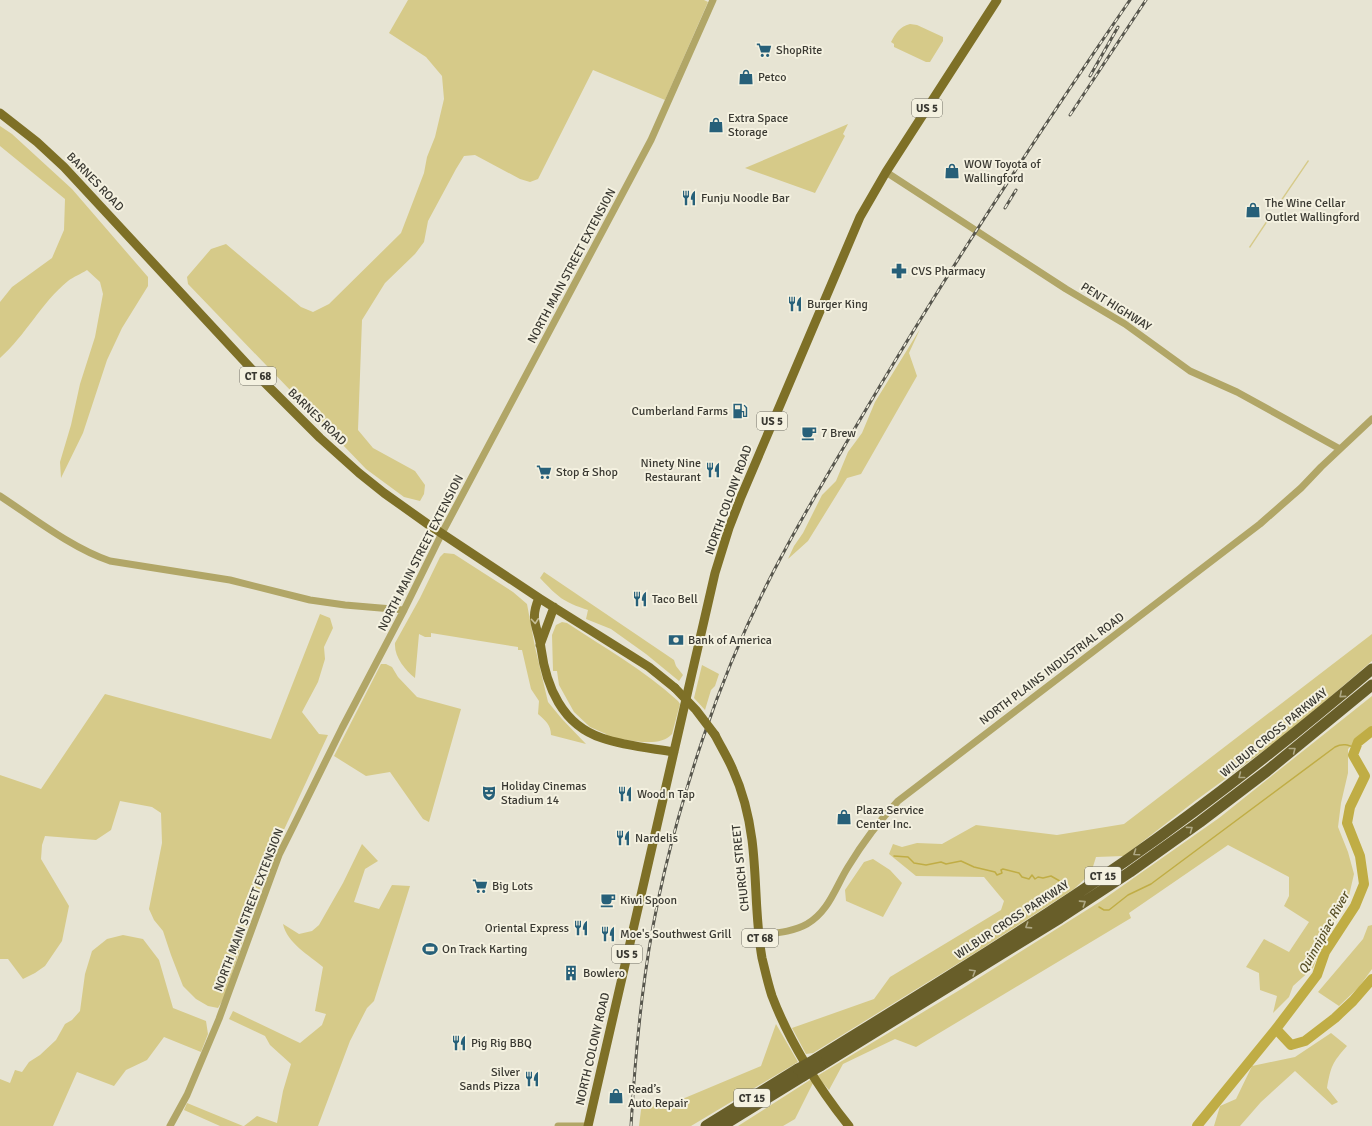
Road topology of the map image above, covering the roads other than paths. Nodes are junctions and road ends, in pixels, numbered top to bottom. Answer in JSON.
{"nodes":[{"id":1,"x":713,"y":0,"type":"edge"},
{"id":2,"x":997,"y":0,"type":"edge"},
{"id":3,"x":0,"y":113,"type":"edge"},
{"id":4,"x":886,"y":172,"type":"junction"},
{"id":5,"x":1372,"y":419,"type":"edge"},
{"id":6,"x":1340,"y":449,"type":"junction"},
{"id":7,"x":0,"y":496,"type":"edge"},
{"id":8,"x":442,"y":533,"type":"junction"},
{"id":9,"x":539,"y":598,"type":"junction"},
{"id":10,"x":554,"y":607,"type":"junction"},
{"id":11,"x":404,"y":610,"type":"junction"},
{"id":12,"x":567,"y":614,"type":"joint"},
{"id":13,"x":540,"y":645,"type":"junction"},
{"id":14,"x":1372,"y":669,"type":"edge"},
{"id":15,"x":1372,"y":685,"type":"edge"},
{"id":16,"x":674,"y":752,"type":"junction"},
{"id":17,"x":759,"y":935,"type":"junction"},
{"id":18,"x":818,"y":1062,"type":"junction"},
{"id":19,"x":801,"y":1073,"type":"junction"},
{"id":20,"x":170,"y":1126,"type":"edge"},
{"id":21,"x":558,"y":1126,"type":"edge"},
{"id":22,"x":587,"y":1126,"type":"edge"},
{"id":23,"x":706,"y":1126,"type":"edge"},
{"id":24,"x":722,"y":1126,"type":"edge"},
{"id":25,"x":849,"y":1126,"type":"edge"}],
"edges":[{"from":1,"to":8,"type":"street","name":"NORTH MAIN STREET EXTENSION"},
{"from":2,"to":4,"type":"main road","name":"NORTH COLONY ROAD","number":"US 5"},
{"from":3,"to":8,"type":"main road","name":"BARNES ROAD","number":"CT 68"},
{"from":4,"to":6,"type":"street","name":"PENT HIGHWAY"},
{"from":4,"to":16,"type":"main road","name":"NORTH COLONY ROAD","number":"US 5"},
{"from":5,"to":6,"type":"street","name":"NORTH PLAINS INDUSTRIAL ROAD"},
{"from":6,"to":17,"type":"street","name":"NORTH PLAINS INDUSTRIAL ROAD"},
{"from":7,"to":11,"type":"street"},
{"from":8,"to":9,"type":"main road","name":"BARNES ROAD","number":"CT 68"},
{"from":8,"to":11,"type":"street","name":"NORTH MAIN STREET EXTENSION"},
{"from":9,"to":10,"type":"main road","name":"BARNES ROAD","number":"CT 68"},
{"from":9,"to":13,"type":"main road","one_way":true},
{"from":10,"to":12,"type":"main road","name":"BARNES ROAD","number":"CT 68"},
{"from":10,"to":13,"type":"main road"},
{"from":11,"to":20,"type":"street","name":"NORTH MAIN STREET EXTENSION"},
{"from":12,"to":17,"type":"main road","name":"CHURCH STREET","number":"CT 68","bridge":true},
{"from":13,"to":16,"type":"main road"},
{"from":14,"to":18,"type":"highway","name":"WILBUR CROSS PARKWAY","number":"CT 15","one_way":true},
{"from":18,"to":15,"type":"highway","name":"WILBUR CROSS PARKWAY","number":"CT 15","one_way":true},
{"from":16,"to":22,"type":"main road","name":"NORTH COLONY ROAD","number":"US 5"},
{"from":17,"to":25,"type":"main road","name":"CHURCH STREET","number":"CT 68"},
{"from":18,"to":19,"type":"highway","name":"WILBUR CROSS PARKWAY","number":"CT 15","bridge":true},
{"from":19,"to":23,"type":"highway","name":"WILBUR CROSS PARKWAY","number":"CT 15"},
{"from":19,"to":24,"type":"highway","name":"WILBUR CROSS PARKWAY","number":"CT 15"},
{"from":21,"to":22,"type":"street"}]}
